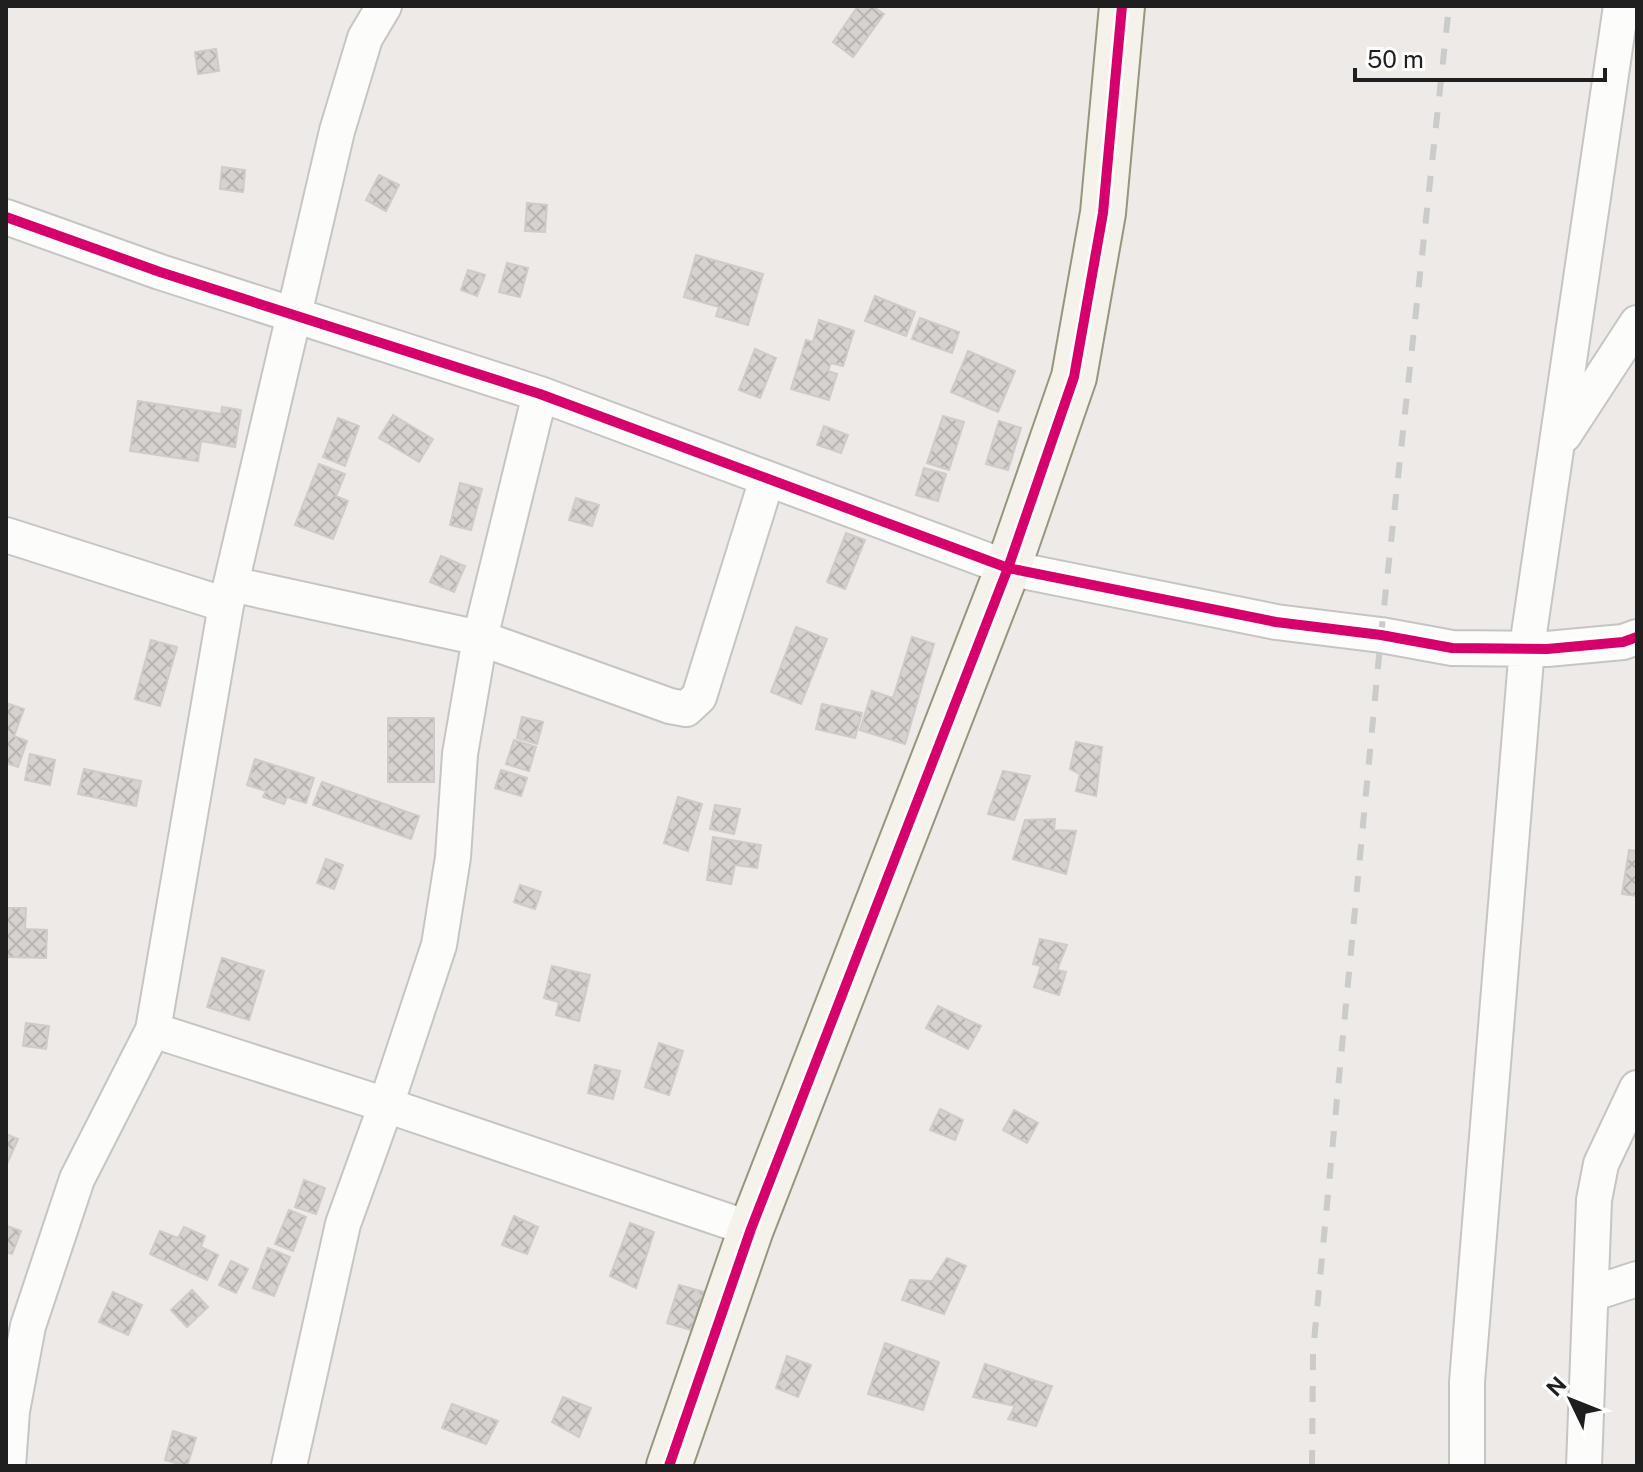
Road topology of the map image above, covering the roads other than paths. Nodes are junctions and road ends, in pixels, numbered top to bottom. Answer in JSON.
{"nodes":[{"id":1,"x":384,"y":6,"type":"edge"},
{"id":2,"x":1122,"y":6,"type":"edge"},
{"id":3,"x":1621,"y":6,"type":"edge"},
{"id":4,"x":6,"y":217,"type":"edge"},
{"id":5,"x":295,"y":314,"type":"junction"},
{"id":6,"x":1637,"y":323,"type":"edge"},
{"id":7,"x":540,"y":394,"type":"junction"},
{"id":8,"x":1557,"y":445,"type":"junction"},
{"id":9,"x":767,"y":479,"type":"junction"},
{"id":10,"x":6,"y":535,"type":"edge"},
{"id":11,"x":1008,"y":568,"type":"junction"},
{"id":12,"x":228,"y":594,"type":"junction"},
{"id":13,"x":480,"y":638,"type":"junction"},
{"id":14,"x":1632,"y":642,"type":"edge"},
{"id":15,"x":1527,"y":647,"type":"junction"},
{"id":16,"x":153,"y":1030,"type":"junction"},
{"id":17,"x":1637,"y":1088,"type":"edge"},
{"id":18,"x":386,"y":1105,"type":"junction"},
{"id":19,"x":751,"y":1229,"type":"junction"},
{"id":20,"x":1637,"y":1279,"type":"edge"},
{"id":21,"x":1591,"y":1294,"type":"junction"},
{"id":22,"x":8,"y":1466,"type":"edge"},
{"id":23,"x":289,"y":1466,"type":"edge"},
{"id":24,"x":669,"y":1466,"type":"edge"},
{"id":25,"x":1467,"y":1466,"type":"edge"},
{"id":26,"x":1584,"y":1466,"type":"edge"}],
"edges":[{"from":1,"to":5,"type":"street"},
{"from":2,"to":11,"type":"street"},
{"from":3,"to":8,"type":"street"},
{"from":4,"to":5,"type":"street"},
{"from":5,"to":7,"type":"street"},
{"from":5,"to":12,"type":"street"},
{"from":6,"to":8,"type":"street"},
{"from":7,"to":9,"type":"street"},
{"from":7,"to":13,"type":"street"},
{"from":8,"to":15,"type":"street"},
{"from":9,"to":11,"type":"street"},
{"from":9,"to":13,"type":"street"},
{"from":10,"to":12,"type":"street"},
{"from":11,"to":15,"type":"street"},
{"from":11,"to":19,"type":"street"},
{"from":12,"to":13,"type":"street"},
{"from":12,"to":16,"type":"street"},
{"from":13,"to":18,"type":"street"},
{"from":14,"to":15,"type":"street"},
{"from":15,"to":25,"type":"street"},
{"from":16,"to":18,"type":"street"},
{"from":16,"to":22,"type":"street"},
{"from":17,"to":21,"type":"street"},
{"from":18,"to":19,"type":"street"},
{"from":18,"to":23,"type":"street"},
{"from":19,"to":24,"type":"street"},
{"from":20,"to":21,"type":"street"},
{"from":21,"to":26,"type":"street"}]}
